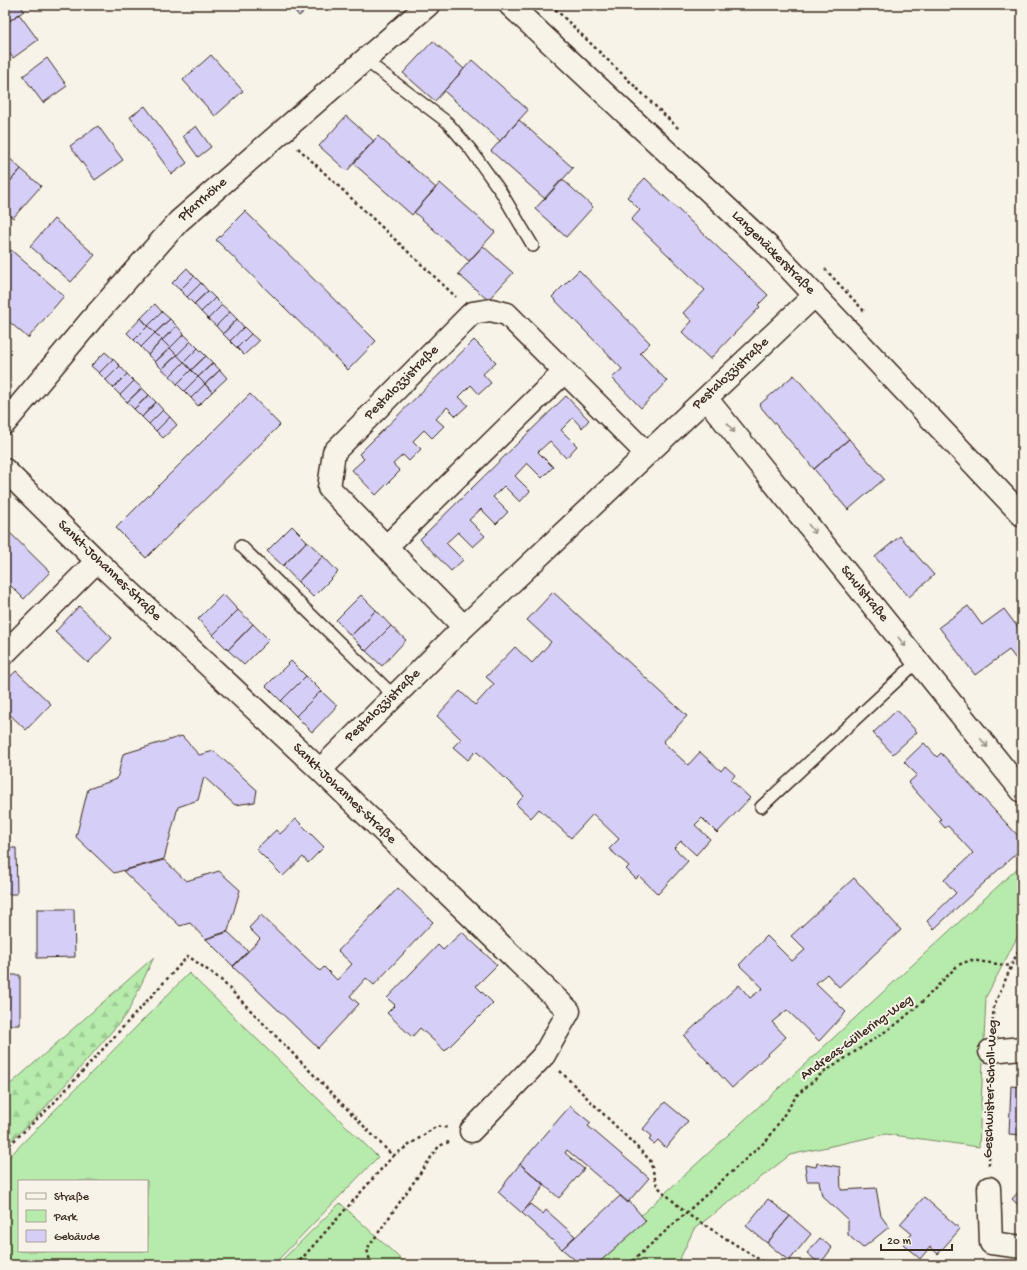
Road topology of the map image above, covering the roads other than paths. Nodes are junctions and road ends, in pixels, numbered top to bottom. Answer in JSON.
{"nodes":[{"id":1,"x":428,"y":5,"type":"edge"},
{"id":2,"x":510,"y":5,"type":"edge"},
{"id":3,"x":365,"y":60,"type":"junction"},
{"id":4,"x":533,"y":246,"type":"dead end"},
{"id":5,"x":815,"y":295,"type":"junction"},
{"id":6,"x":564,"y":372,"type":"junction"},
{"id":7,"x":706,"y":398,"type":"junction"},
{"id":8,"x":5,"y":423,"type":"edge"},
{"id":9,"x":646,"y":453,"type":"junction"},
{"id":10,"x":5,"y":470,"type":"edge"},
{"id":11,"x":1022,"y":515,"type":"edge"},
{"id":12,"x":242,"y":546,"type":"dead end"},
{"id":13,"x":387,"y":546,"type":"junction"},
{"id":14,"x":97,"y":561,"type":"junction"},
{"id":15,"x":464,"y":627,"type":"junction"},
{"id":16,"x":5,"y":653,"type":"edge"},
{"id":17,"x":918,"y":661,"type":"junction"},
{"id":18,"x":394,"y":696,"type":"junction"},
{"id":19,"x":320,"y":770,"type":"junction"},
{"id":20,"x":1022,"y":791,"type":"edge"},
{"id":21,"x":760,"y":807,"type":"dead end"},
{"id":22,"x":1022,"y":1048,"type":"edge"},
{"id":23,"x":990,"y":1051,"type":"road end"},
{"id":24,"x":471,"y":1131,"type":"road end"},
{"id":25,"x":989,"y":1188,"type":"road end"},
{"id":26,"x":1022,"y":1247,"type":"edge"}],
"edges":[{"from":1,"to":3,"type":"street","name":"Pfarrhöhe"},
{"from":2,"to":5,"type":"street","name":"Langenäckerstraße"},
{"from":3,"to":4,"type":"lane"},
{"from":3,"to":8,"type":"street","name":"Pfarrhöhe"},
{"from":5,"to":7,"type":"street","name":"Pestalozzistraße"},
{"from":5,"to":11,"type":"street","name":"Langenäckerstraße"},
{"from":6,"to":9,"type":"street"},
{"from":6,"to":13,"type":"street"},
{"from":6,"to":13,"type":"street","name":"Pestalozzistraße"},
{"from":7,"to":9,"type":"street","name":"Pestalozzistraße"},
{"from":7,"to":17,"type":"street","name":"Schulstraße","one_way":true},
{"from":9,"to":15,"type":"street","name":"Pestalozzistraße"},
{"from":10,"to":14,"type":"street","name":"Sankt-Johannes-Straße"},
{"from":12,"to":18,"type":"lane"},
{"from":13,"to":15,"type":"street","name":"Pestalozzistraße"},
{"from":14,"to":16,"type":"street"},
{"from":14,"to":19,"type":"street","name":"Sankt-Johannes-Straße"},
{"from":15,"to":18,"type":"street","name":"Pestalozzistraße"},
{"from":17,"to":20,"type":"street","name":"Schulstraße","one_way":true},
{"from":17,"to":21,"type":"lane"},
{"from":18,"to":19,"type":"street","name":"Pestalozzistraße"},
{"from":19,"to":24,"type":"street","name":"Sankt-Johannes-Straße"},
{"from":22,"to":23,"type":"street"},
{"from":25,"to":26,"type":"street"}]}
